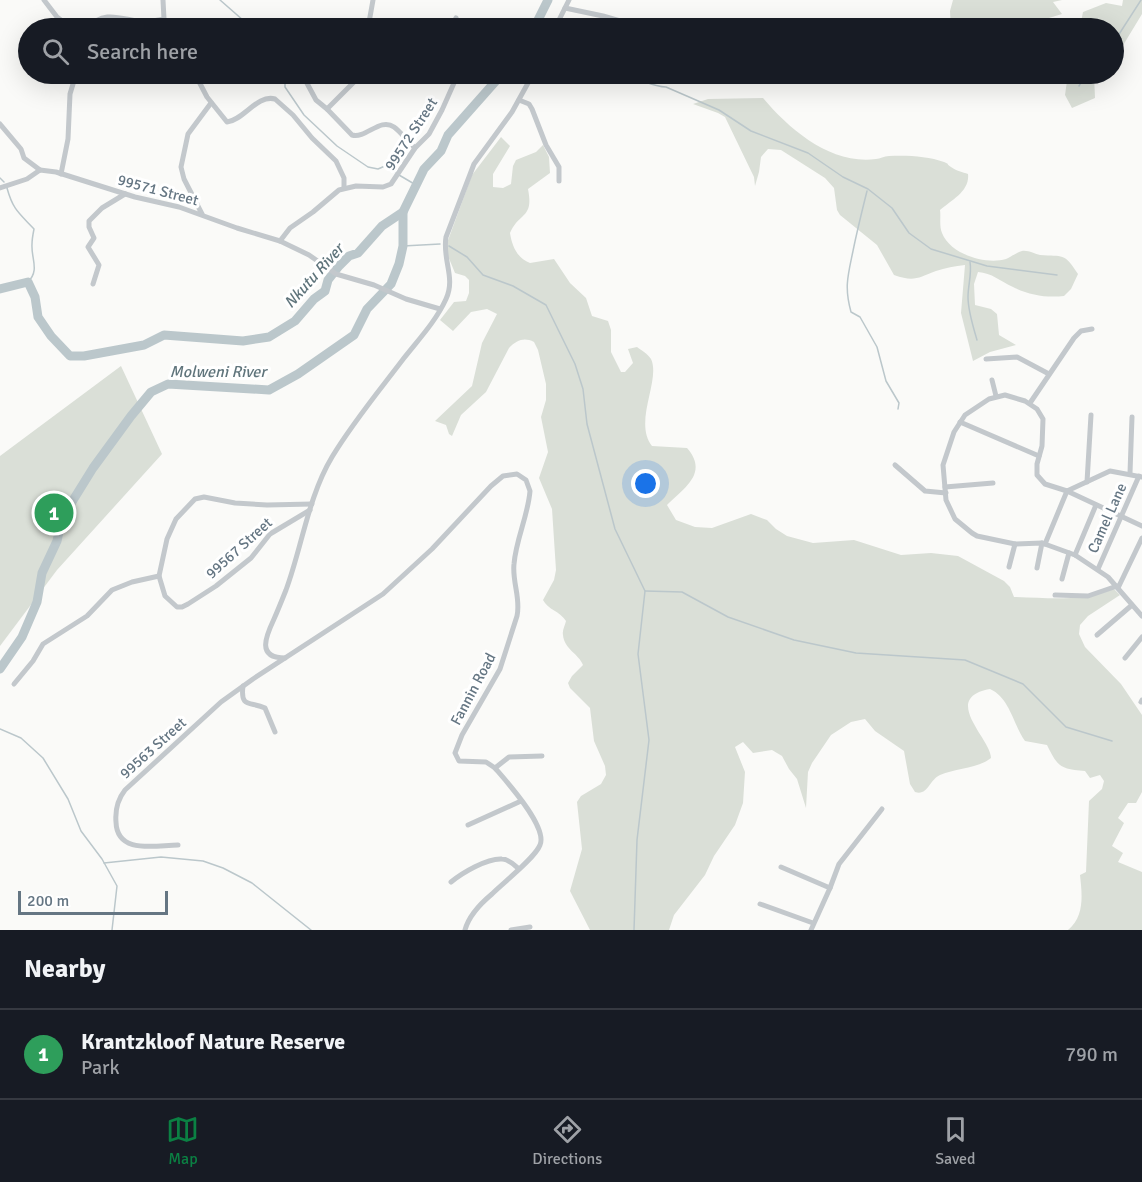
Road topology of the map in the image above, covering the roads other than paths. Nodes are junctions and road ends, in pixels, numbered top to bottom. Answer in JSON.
{"nodes":[{"id":1,"x":45,"y":0,"type":"edge"},
{"id":2,"x":163,"y":0,"type":"edge"},
{"id":3,"x":373,"y":0,"type":"edge"},
{"id":4,"x":568,"y":0,"type":"edge"},
{"id":5,"x":565,"y":8,"type":"junction"},
{"id":6,"x":58,"y":18,"type":"edge"},
{"id":7,"x":164,"y":18,"type":"edge"},
{"id":8,"x":370,"y":18,"type":"edge"},
{"id":9,"x":560,"y":18,"type":"edge"},
{"id":10,"x":610,"y":18,"type":"edge"},
{"id":11,"x":73,"y":84,"type":"edge"},
{"id":12,"x":201,"y":84,"type":"edge"},
{"id":13,"x":307,"y":84,"type":"edge"},
{"id":14,"x":352,"y":84,"type":"edge"},
{"id":15,"x":454,"y":84,"type":"edge"},
{"id":16,"x":527,"y":84,"type":"edge"},
{"id":17,"x":519,"y":100,"type":"junction"},
{"id":18,"x":211,"y":103,"type":"junction"},
{"id":19,"x":327,"y":109,"type":"junction"},
{"id":20,"x":0,"y":124,"type":"edge"},
{"id":21,"x":415,"y":148,"type":"junction"},
{"id":22,"x":40,"y":170,"type":"junction"},
{"id":23,"x":61,"y":174,"type":"junction"},
{"id":24,"x":559,"y":181,"type":"dead end"},
{"id":25,"x":0,"y":188,"type":"edge"},
{"id":26,"x":344,"y":188,"type":"junction"},
{"id":27,"x":125,"y":194,"type":"junction"},
{"id":28,"x":202,"y":214,"type":"junction"},
{"id":29,"x":280,"y":241,"type":"junction"},
{"id":30,"x":93,"y":284,"type":"dead end"},
{"id":31,"x":440,"y":309,"type":"junction"},
{"id":32,"x":1092,"y":329,"type":"dead end"},
{"id":33,"x":986,"y":359,"type":"dead end"},
{"id":34,"x":1049,"y":374,"type":"junction"},
{"id":35,"x":992,"y":380,"type":"dead end"},
{"id":36,"x":996,"y":396,"type":"junction"},
{"id":37,"x":1030,"y":403,"type":"junction"},
{"id":38,"x":1090,"y":415,"type":"dead end"},
{"id":39,"x":1132,"y":417,"type":"dead end"},
{"id":40,"x":960,"y":422,"type":"junction"},
{"id":41,"x":1039,"y":456,"type":"junction"},
{"id":42,"x":896,"y":465,"type":"dead end"},
{"id":43,"x":1130,"y":473,"type":"junction"},
{"id":44,"x":1140,"y":476,"type":"edge"},
{"id":45,"x":1087,"y":482,"type":"junction"},
{"id":46,"x":993,"y":483,"type":"dead end"},
{"id":47,"x":946,"y":490,"type":"junction"},
{"id":48,"x":1067,"y":491,"type":"junction"},
{"id":49,"x":1096,"y":505,"type":"junction"},
{"id":50,"x":311,"y":507,"type":"junction"},
{"id":51,"x":1121,"y":516,"type":"junction"},
{"id":52,"x":1142,"y":525,"type":"edge"},
{"id":53,"x":1142,"y":538,"type":"edge"},
{"id":54,"x":1016,"y":544,"type":"junction"},
{"id":55,"x":1043,"y":544,"type":"junction"},
{"id":56,"x":1072,"y":554,"type":"junction"},
{"id":57,"x":1009,"y":567,"type":"dead end"},
{"id":58,"x":1037,"y":568,"type":"dead end"},
{"id":59,"x":1098,"y":569,"type":"junction"},
{"id":60,"x":159,"y":576,"type":"junction"},
{"id":61,"x":1062,"y":579,"type":"dead end"},
{"id":62,"x":1118,"y":587,"type":"junction"},
{"id":63,"x":1055,"y":595,"type":"dead end"},
{"id":64,"x":1132,"y":605,"type":"junction"},
{"id":65,"x":1140,"y":611,"type":"edge"},
{"id":66,"x":1097,"y":635,"type":"dead end"},
{"id":67,"x":1142,"y":637,"type":"edge"},
{"id":68,"x":287,"y":658,"type":"junction"},
{"id":69,"x":1125,"y":658,"type":"dead end"},
{"id":70,"x":14,"y":684,"type":"dead end"},
{"id":71,"x":243,"y":686,"type":"junction"},
{"id":72,"x":274,"y":732,"type":"dead end"},
{"id":73,"x":542,"y":756,"type":"dead end"},
{"id":74,"x":495,"y":768,"type":"junction"},
{"id":75,"x":521,"y":801,"type":"junction"},
{"id":76,"x":882,"y":809,"type":"dead end"},
{"id":77,"x":468,"y":825,"type":"dead end"},
{"id":78,"x":178,"y":845,"type":"dead end"},
{"id":79,"x":782,"y":867,"type":"dead end"},
{"id":80,"x":519,"y":869,"type":"junction"},
{"id":81,"x":451,"y":882,"type":"dead end"},
{"id":82,"x":828,"y":887,"type":"junction"},
{"id":83,"x":760,"y":904,"type":"dead end"},
{"id":84,"x":813,"y":923,"type":"junction"},
{"id":85,"x":530,"y":927,"type":"dead end"},
{"id":86,"x":465,"y":930,"type":"edge"},
{"id":87,"x":511,"y":930,"type":"edge"},
{"id":88,"x":810,"y":930,"type":"edge"}],
"edges":[{"from":1,"to":6,"type":"street"},
{"from":2,"to":7,"type":"street"},
{"from":3,"to":8,"type":"street"},
{"from":4,"to":5,"type":"street"},
{"from":5,"to":9,"type":"street"},
{"from":5,"to":10,"type":"street"},
{"from":11,"to":23,"type":"street"},
{"from":12,"to":18,"type":"street"},
{"from":13,"to":19,"type":"street"},
{"from":14,"to":19,"type":"street"},
{"from":15,"to":21,"type":"street","name":"99572 Street"},
{"from":16,"to":17,"type":"street"},
{"from":17,"to":24,"type":"street"},
{"from":17,"to":31,"type":"street"},
{"from":18,"to":26,"type":"street"},
{"from":18,"to":28,"type":"street"},
{"from":19,"to":21,"type":"street"},
{"from":20,"to":22,"type":"street"},
{"from":21,"to":26,"type":"street","name":"99572 Street"},
{"from":22,"to":23,"type":"street","name":"99571 Street"},
{"from":22,"to":25,"type":"street"},
{"from":23,"to":27,"type":"street","name":"99571 Street"},
{"from":26,"to":29,"type":"street"},
{"from":27,"to":28,"type":"street","name":"99571 Street"},
{"from":27,"to":30,"type":"street"},
{"from":28,"to":29,"type":"street","name":"99571 Street"},
{"from":29,"to":31,"type":"street","name":"99571 Street"},
{"from":31,"to":50,"type":"street"},
{"from":32,"to":34,"type":"street"},
{"from":33,"to":34,"type":"street"},
{"from":34,"to":37,"type":"street"},
{"from":35,"to":36,"type":"street"},
{"from":36,"to":37,"type":"street"},
{"from":36,"to":40,"type":"street"},
{"from":37,"to":41,"type":"street"},
{"from":38,"to":45,"type":"street"},
{"from":39,"to":43,"type":"street"},
{"from":40,"to":41,"type":"street"},
{"from":40,"to":47,"type":"street"},
{"from":41,"to":48,"type":"street"},
{"from":42,"to":47,"type":"street"},
{"from":43,"to":44,"type":"street"},
{"from":43,"to":45,"type":"street"},
{"from":44,"to":51,"type":"street","name":"Camel Lane"},
{"from":45,"to":48,"type":"street"},
{"from":46,"to":47,"type":"street"},
{"from":47,"to":54,"type":"street"},
{"from":48,"to":49,"type":"street"},
{"from":48,"to":55,"type":"street"},
{"from":49,"to":51,"type":"street"},
{"from":49,"to":56,"type":"street"},
{"from":50,"to":60,"type":"street","name":"99567 Street"},
{"from":50,"to":60,"type":"street","name":"99567 Street"},
{"from":50,"to":68,"type":"street"},
{"from":51,"to":52,"type":"street"},
{"from":51,"to":59,"type":"street","name":"Camel Lane"},
{"from":53,"to":62,"type":"street"},
{"from":54,"to":55,"type":"street"},
{"from":54,"to":57,"type":"street"},
{"from":55,"to":56,"type":"street"},
{"from":55,"to":58,"type":"street"},
{"from":56,"to":59,"type":"street"},
{"from":56,"to":61,"type":"street"},
{"from":59,"to":62,"type":"street"},
{"from":60,"to":70,"type":"street"},
{"from":62,"to":63,"type":"street"},
{"from":62,"to":64,"type":"street"},
{"from":64,"to":65,"type":"street"},
{"from":64,"to":66,"type":"street"},
{"from":67,"to":69,"type":"street"},
{"from":68,"to":71,"type":"street","name":"99563 Street"},
{"from":68,"to":74,"type":"street","name":"Fannin Road"},
{"from":71,"to":72,"type":"street"},
{"from":71,"to":78,"type":"street","name":"99563 Street"},
{"from":73,"to":74,"type":"street"},
{"from":74,"to":75,"type":"street"},
{"from":75,"to":77,"type":"street"},
{"from":75,"to":80,"type":"street"},
{"from":76,"to":82,"type":"street"},
{"from":79,"to":82,"type":"street"},
{"from":80,"to":81,"type":"street"},
{"from":80,"to":86,"type":"street"},
{"from":82,"to":84,"type":"street"},
{"from":83,"to":84,"type":"street"},
{"from":84,"to":88,"type":"street"},
{"from":85,"to":87,"type":"street"}]}
